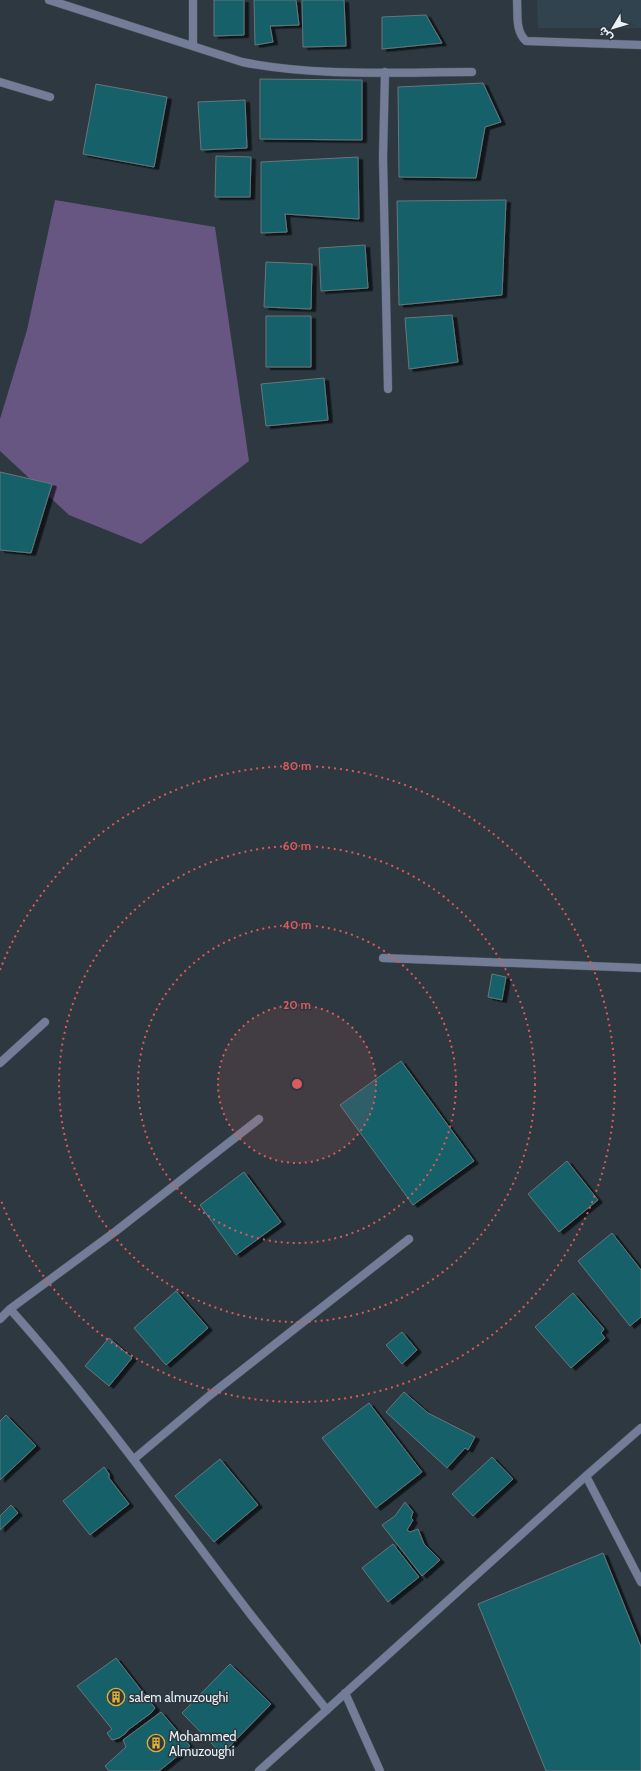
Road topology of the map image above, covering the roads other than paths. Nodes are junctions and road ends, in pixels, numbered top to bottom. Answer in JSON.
{"nodes":[{"id":1,"x":49,"y":0,"type":"edge"},
{"id":2,"x":192,"y":0,"type":"edge"},
{"id":3,"x":517,"y":0,"type":"edge"},
{"id":4,"x":641,"y":44,"type":"edge"},
{"id":5,"x":193,"y":46,"type":"junction"},
{"id":6,"x":385,"y":72,"type":"junction"},
{"id":7,"x":472,"y":72,"type":"dead end"},
{"id":8,"x":0,"y":82,"type":"edge"},
{"id":9,"x":50,"y":97,"type":"dead end"},
{"id":10,"x":388,"y":389,"type":"dead end"},
{"id":11,"x":383,"y":958,"type":"dead end"},
{"id":12,"x":641,"y":968,"type":"edge"},
{"id":13,"x":45,"y":1022,"type":"dead end"},
{"id":14,"x":0,"y":1063,"type":"edge"},
{"id":15,"x":259,"y":1119,"type":"dead end"},
{"id":16,"x":409,"y":1239,"type":"dead end"},
{"id":17,"x":10,"y":1309,"type":"junction"},
{"id":18,"x":0,"y":1319,"type":"edge"},
{"id":19,"x":641,"y":1428,"type":"edge"},
{"id":20,"x":134,"y":1459,"type":"junction"},
{"id":21,"x":586,"y":1476,"type":"junction"},
{"id":22,"x":641,"y":1582,"type":"edge"},
{"id":23,"x":345,"y":1693,"type":"junction"},
{"id":24,"x":327,"y":1710,"type":"junction"},
{"id":25,"x":259,"y":1771,"type":"edge"},
{"id":26,"x":380,"y":1771,"type":"edge"}],
"edges":[{"from":1,"to":5,"type":"street"},
{"from":2,"to":5,"type":"street"},
{"from":3,"to":4,"type":"street"},
{"from":5,"to":6,"type":"street"},
{"from":6,"to":7,"type":"street"},
{"from":6,"to":10,"type":"street"},
{"from":8,"to":9,"type":"street"},
{"from":11,"to":12,"type":"street"},
{"from":13,"to":14,"type":"street"},
{"from":15,"to":17,"type":"street"},
{"from":16,"to":20,"type":"street"},
{"from":17,"to":18,"type":"street"},
{"from":17,"to":20,"type":"street"},
{"from":19,"to":21,"type":"street"},
{"from":20,"to":24,"type":"street"},
{"from":21,"to":22,"type":"street"},
{"from":21,"to":23,"type":"street"},
{"from":23,"to":24,"type":"street"},
{"from":23,"to":26,"type":"street"},
{"from":24,"to":25,"type":"street"}]}
